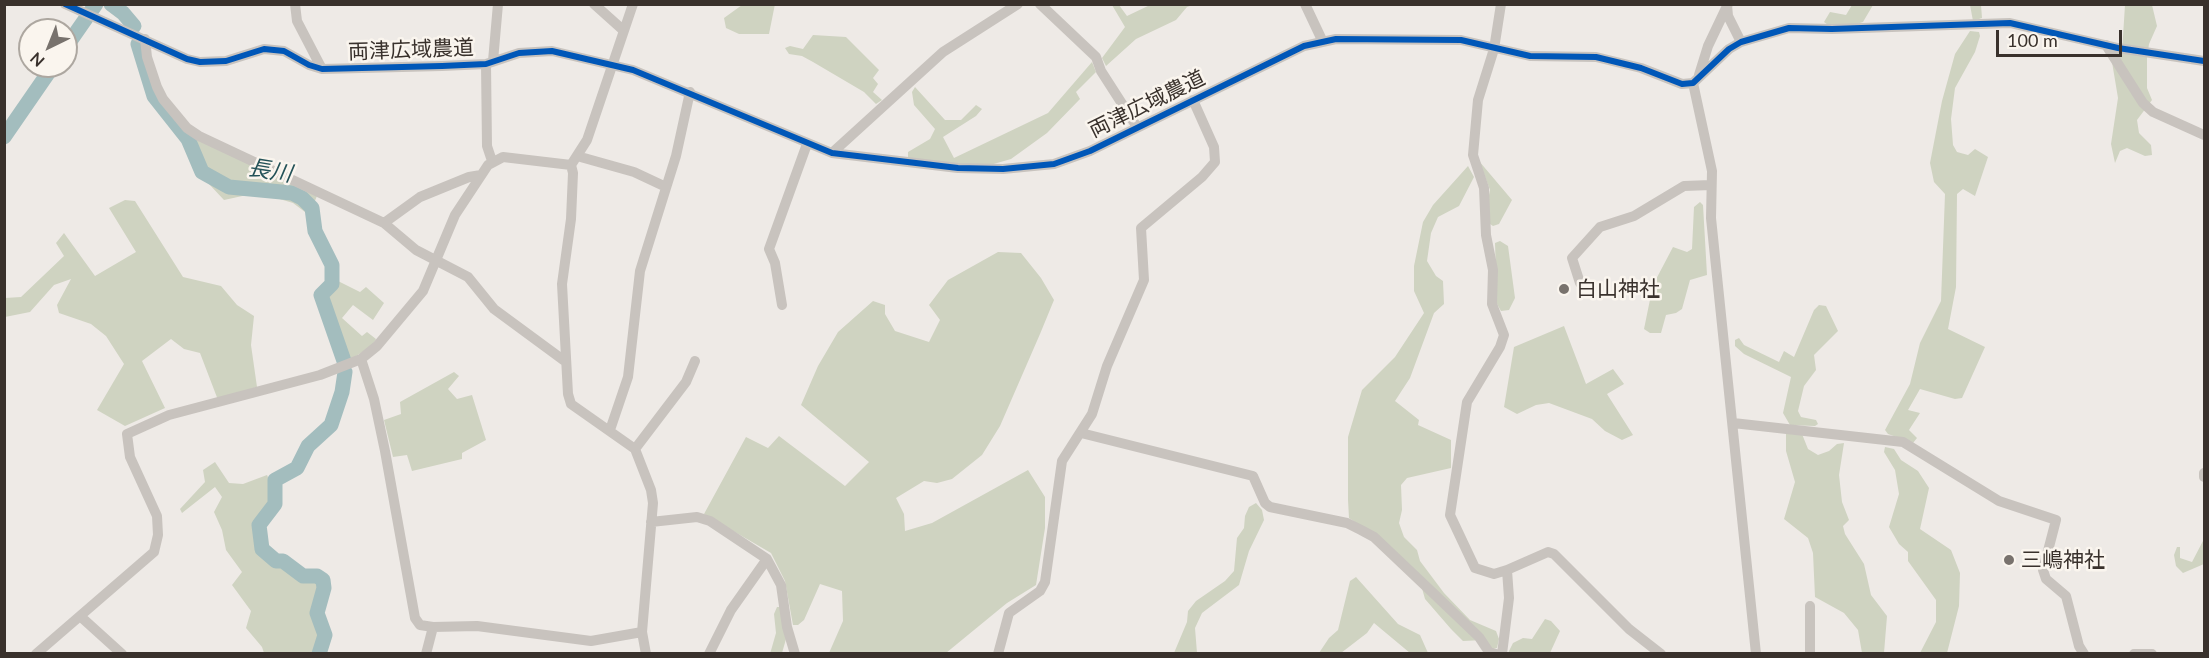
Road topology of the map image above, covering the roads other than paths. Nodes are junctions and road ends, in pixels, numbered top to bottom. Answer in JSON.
{"nodes":[{"id":1,"x":295,"y":4,"type":"edge"},
{"id":2,"x":498,"y":4,"type":"edge"},
{"id":3,"x":594,"y":4,"type":"edge"},
{"id":4,"x":633,"y":4,"type":"edge"},
{"id":5,"x":1018,"y":4,"type":"edge"},
{"id":6,"x":1040,"y":4,"type":"edge"},
{"id":7,"x":1305,"y":4,"type":"edge"},
{"id":8,"x":1501,"y":4,"type":"edge"},
{"id":9,"x":1727,"y":5,"type":"edge"},
{"id":10,"x":70,"y":7,"type":"edge"},
{"id":11,"x":623,"y":30,"type":"junction"},
{"id":12,"x":145,"y":39,"type":"junction"},
{"id":13,"x":1322,"y":40,"type":"junction"},
{"id":14,"x":1741,"y":42,"type":"junction"},
{"id":15,"x":2106,"y":45,"type":"junction"},
{"id":16,"x":1494,"y":49,"type":"junction"},
{"id":17,"x":2205,"y":61,"type":"edge"},
{"id":18,"x":489,"y":63,"type":"junction"},
{"id":19,"x":612,"y":65,"type":"junction"},
{"id":20,"x":322,"y":69,"type":"junction"},
{"id":21,"x":1696,"y":79,"type":"junction"},
{"id":22,"x":690,"y":92,"type":"junction"},
{"id":23,"x":1193,"y":100,"type":"junction"},
{"id":24,"x":1137,"y":127,"type":"junction"},
{"id":25,"x":2205,"y":135,"type":"edge"},
{"id":26,"x":807,"y":144,"type":"junction"},
{"id":27,"x":832,"y":153,"type":"junction"},
{"id":28,"x":574,"y":160,"type":"junction"},
{"id":29,"x":492,"y":161,"type":"junction"},
{"id":30,"x":481,"y":175,"type":"junction"},
{"id":31,"x":1711,"y":185,"type":"junction"},
{"id":32,"x":666,"y":188,"type":"junction"},
{"id":33,"x":384,"y":223,"type":"junction"},
{"id":34,"x":436,"y":262,"type":"junction"},
{"id":35,"x":1580,"y":283,"type":"dead end"},
{"id":36,"x":782,"y":305,"type":"dead end"},
{"id":37,"x":361,"y":359,"type":"junction"},
{"id":38,"x":695,"y":361,"type":"dead end"},
{"id":39,"x":566,"y":362,"type":"junction"},
{"id":40,"x":1733,"y":423,"type":"junction"},
{"id":41,"x":610,"y":430,"type":"junction"},
{"id":42,"x":1082,"y":433,"type":"junction"},
{"id":43,"x":635,"y":449,"type":"junction"},
{"id":44,"x":651,"y":522,"type":"junction"},
{"id":45,"x":767,"y":559,"type":"junction"},
{"id":46,"x":1507,"y":570,"type":"junction"},
{"id":47,"x":1810,"y":606,"type":"dead end"},
{"id":48,"x":80,"y":616,"type":"junction"},
{"id":49,"x":434,"y":627,"type":"junction"},
{"id":50,"x":642,"y":632,"type":"junction"},
{"id":51,"x":36,"y":654,"type":"edge"},
{"id":52,"x":122,"y":654,"type":"edge"},
{"id":53,"x":426,"y":654,"type":"edge"},
{"id":54,"x":646,"y":654,"type":"edge"},
{"id":55,"x":709,"y":654,"type":"edge"},
{"id":56,"x":795,"y":654,"type":"edge"},
{"id":57,"x":998,"y":654,"type":"edge"},
{"id":58,"x":1496,"y":654,"type":"edge"},
{"id":59,"x":1502,"y":654,"type":"edge"},
{"id":60,"x":1661,"y":654,"type":"edge"},
{"id":61,"x":1756,"y":654,"type":"edge"},
{"id":62,"x":1810,"y":654,"type":"edge"},
{"id":63,"x":2084,"y":654,"type":"edge"},
{"id":64,"x":2134,"y":654,"type":"edge"},
{"id":65,"x":2152,"y":654,"type":"edge"}],
"edges":[{"from":1,"to":20,"type":"street"},
{"from":2,"to":18,"type":"street"},
{"from":3,"to":11,"type":"street"},
{"from":4,"to":11,"type":"street"},
{"from":5,"to":27,"type":"street"},
{"from":6,"to":24,"type":"street"},
{"from":7,"to":13,"type":"street"},
{"from":8,"to":16,"type":"street"},
{"from":9,"to":14,"type":"street"},
{"from":9,"to":21,"type":"street"},
{"from":10,"to":12,"type":"street","name":"両津広域農道"},
{"from":11,"to":19,"type":"street"},
{"from":12,"to":20,"type":"street","name":"両津広域農道"},
{"from":12,"to":33,"type":"street"},
{"from":13,"to":16,"type":"street","name":"両津広域農道"},
{"from":13,"to":23,"type":"street","name":"両津広域農道"},
{"from":14,"to":15,"type":"street"},
{"from":14,"to":21,"type":"street"},
{"from":15,"to":17,"type":"street"},
{"from":15,"to":25,"type":"street"},
{"from":16,"to":21,"type":"street","name":"両津広域農道"},
{"from":16,"to":46,"type":"street"},
{"from":18,"to":19,"type":"street","name":"両津広域農道"},
{"from":18,"to":20,"type":"street","name":"両津広域農道"},
{"from":18,"to":29,"type":"street"},
{"from":19,"to":22,"type":"street","name":"両津広域農道"},
{"from":19,"to":28,"type":"street"},
{"from":21,"to":31,"type":"street"},
{"from":22,"to":26,"type":"street","name":"両津広域農道"},
{"from":22,"to":32,"type":"street"},
{"from":23,"to":24,"type":"street","name":"両津広域農道"},
{"from":23,"to":42,"type":"street"},
{"from":24,"to":27,"type":"street","name":"両津広域農道"},
{"from":26,"to":27,"type":"street","name":"両津広域農道"},
{"from":26,"to":36,"type":"street"},
{"from":28,"to":29,"type":"street"},
{"from":28,"to":32,"type":"street"},
{"from":28,"to":39,"type":"street"},
{"from":29,"to":30,"type":"street"},
{"from":30,"to":33,"type":"street"},
{"from":30,"to":34,"type":"street"},
{"from":31,"to":35,"type":"street"},
{"from":31,"to":40,"type":"street"},
{"from":32,"to":41,"type":"street"},
{"from":33,"to":34,"type":"street"},
{"from":34,"to":37,"type":"street"},
{"from":34,"to":39,"type":"street"},
{"from":37,"to":48,"type":"street"},
{"from":37,"to":49,"type":"street"},
{"from":38,"to":43,"type":"street"},
{"from":39,"to":41,"type":"street"},
{"from":40,"to":61,"type":"street"},
{"from":40,"to":63,"type":"street"},
{"from":41,"to":43,"type":"street"},
{"from":42,"to":57,"type":"street"},
{"from":42,"to":58,"type":"street"},
{"from":43,"to":44,"type":"street"},
{"from":44,"to":45,"type":"street"},
{"from":44,"to":50,"type":"street"},
{"from":45,"to":55,"type":"street"},
{"from":45,"to":56,"type":"street"},
{"from":46,"to":59,"type":"street"},
{"from":46,"to":60,"type":"street"},
{"from":47,"to":62,"type":"street"},
{"from":48,"to":51,"type":"street"},
{"from":48,"to":52,"type":"street"},
{"from":49,"to":50,"type":"street"},
{"from":49,"to":53,"type":"street"},
{"from":50,"to":54,"type":"street"},
{"from":64,"to":65,"type":"street"}]}
